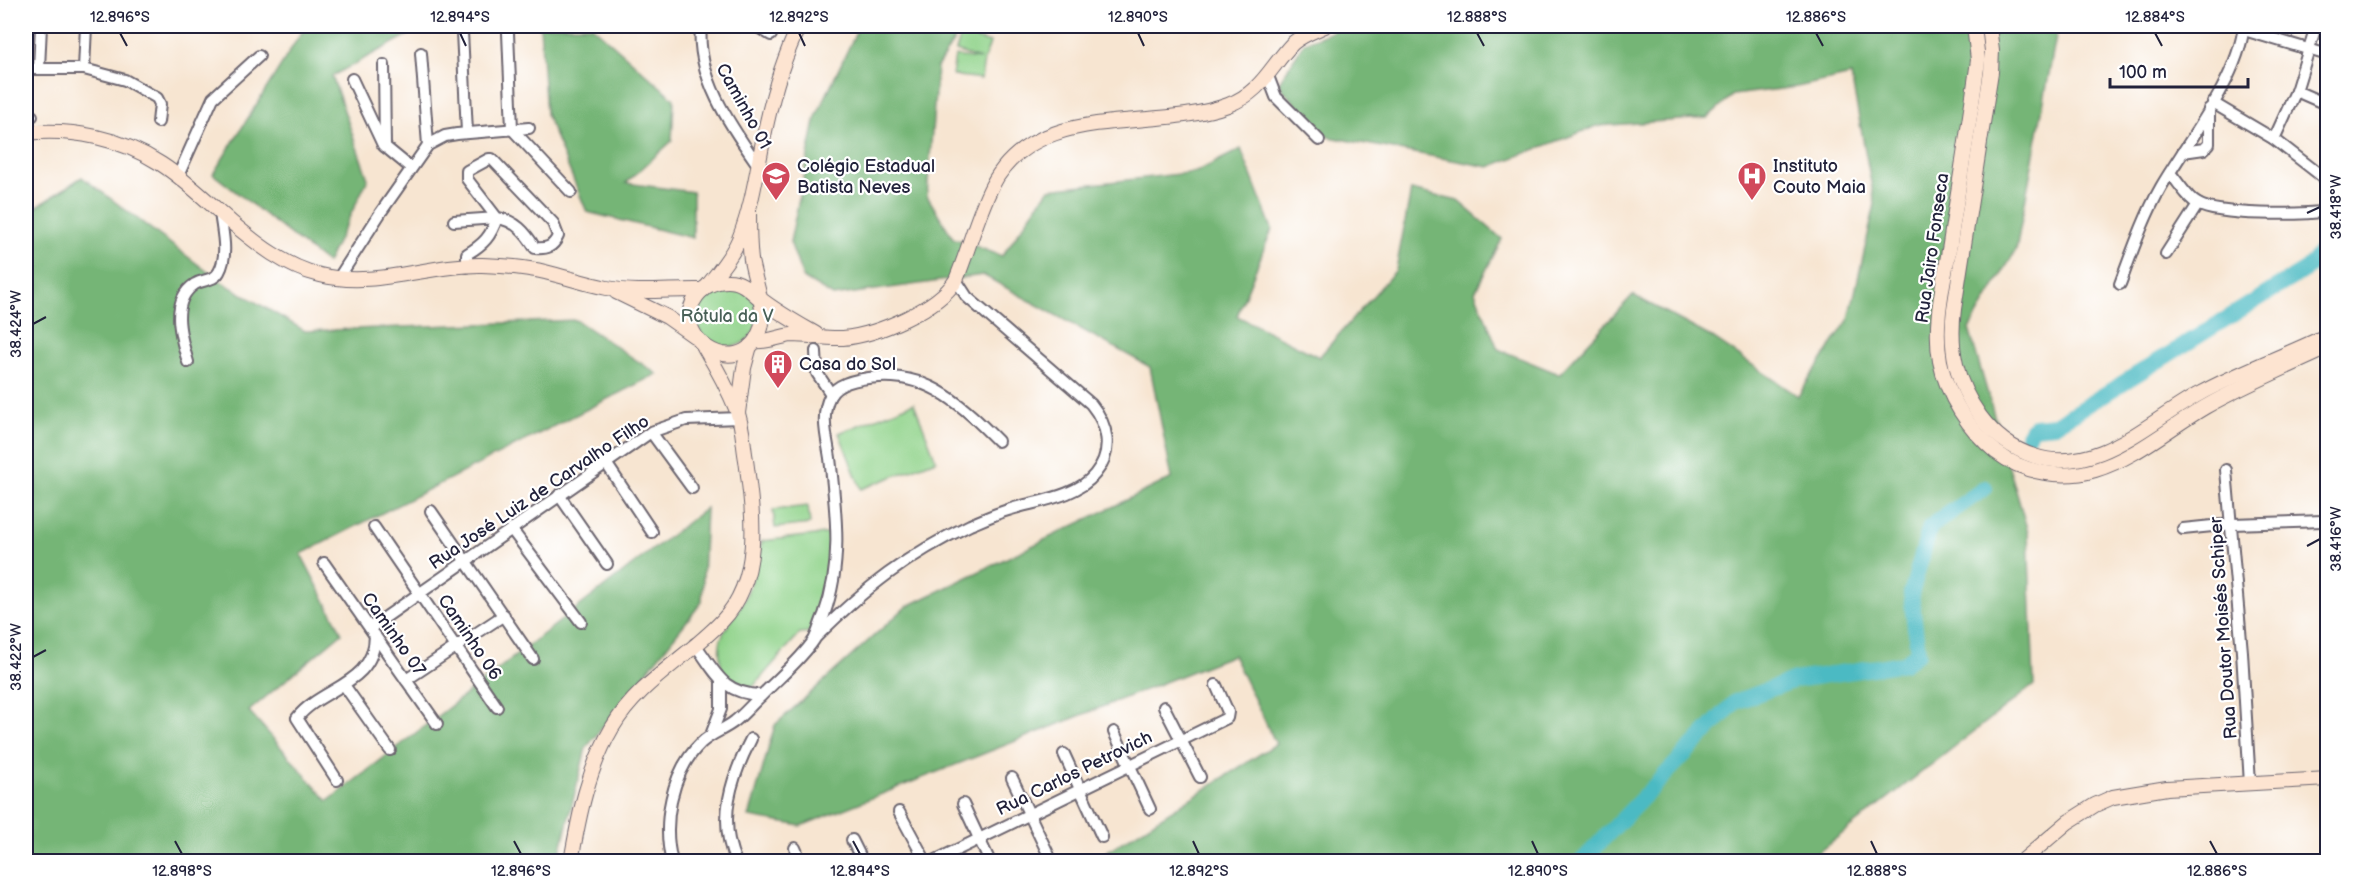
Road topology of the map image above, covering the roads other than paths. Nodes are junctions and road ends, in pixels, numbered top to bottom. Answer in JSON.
{"nodes":[{"id":1,"x":41,"y":26,"type":"edge"},
{"id":2,"x":86,"y":26,"type":"edge"},
{"id":3,"x":701,"y":26,"type":"edge"},
{"id":4,"x":756,"y":26,"type":"edge"},
{"id":5,"x":799,"y":26,"type":"edge"},
{"id":6,"x":1325,"y":26,"type":"edge"},
{"id":7,"x":1974,"y":26,"type":"edge"},
{"id":8,"x":1989,"y":26,"type":"edge"},
{"id":9,"x":2316,"y":26,"type":"edge"},
{"id":10,"x":2244,"y":28,"type":"edge"},
{"id":11,"x":462,"y":32,"type":"dead end"},
{"id":12,"x":508,"y":33,"type":"dead end"},
{"id":13,"x":771,"y":35,"type":"dead end"},
{"id":14,"x":2309,"y":51,"type":"junction"},
{"id":15,"x":421,"y":53,"type":"dead end"},
{"id":16,"x":2328,"y":55,"type":"edge"},
{"id":17,"x":259,"y":56,"type":"dead end"},
{"id":18,"x":384,"y":64,"type":"dead end"},
{"id":19,"x":39,"y":68,"type":"junction"},
{"id":20,"x":26,"y":69,"type":"edge"},
{"id":21,"x":84,"y":69,"type":"junction"},
{"id":22,"x":1268,"y":76,"type":"junction"},
{"id":23,"x":352,"y":79,"type":"dead end"},
{"id":24,"x":1252,"y":91,"type":"junction"},
{"id":25,"x":2295,"y":92,"type":"junction"},
{"id":26,"x":1276,"y":97,"type":"junction"},
{"id":27,"x":2328,"y":105,"type":"edge"},
{"id":28,"x":2211,"y":106,"type":"junction"},
{"id":29,"x":158,"y":122,"type":"dead end"},
{"id":30,"x":529,"y":128,"type":"dead end"},
{"id":31,"x":512,"y":129,"type":"junction"},
{"id":32,"x":467,"y":132,"type":"junction"},
{"id":33,"x":26,"y":133,"type":"edge"},
{"id":34,"x":1319,"y":140,"type":"dead end"},
{"id":35,"x":2274,"y":140,"type":"junction"},
{"id":36,"x":428,"y":145,"type":"junction"},
{"id":37,"x":385,"y":147,"type":"junction"},
{"id":38,"x":2183,"y":152,"type":"junction"},
{"id":39,"x":758,"y":165,"type":"junction"},
{"id":40,"x":411,"y":168,"type":"junction"},
{"id":41,"x":2170,"y":173,"type":"junction"},
{"id":42,"x":178,"y":176,"type":"junction"},
{"id":43,"x":2328,"y":181,"type":"edge"},
{"id":44,"x":571,"y":192,"type":"dead end"},
{"id":45,"x":2198,"y":204,"type":"junction"},
{"id":46,"x":749,"y":209,"type":"junction"},
{"id":47,"x":2328,"y":211,"type":"edge"},
{"id":48,"x":220,"y":212,"type":"junction"},
{"id":49,"x":497,"y":218,"type":"junction"},
{"id":50,"x":454,"y":221,"type":"dead end"},
{"id":51,"x":2166,"y":254,"type":"dead end"},
{"id":52,"x":467,"y":267,"type":"junction"},
{"id":53,"x":338,"y":279,"type":"junction"},
{"id":54,"x":2120,"y":284,"type":"dead end"},
{"id":55,"x":953,"y":285,"type":"junction"},
{"id":56,"x":705,"y":287,"type":"junction"},
{"id":57,"x":608,"y":288,"type":"junction"},
{"id":58,"x":760,"y":299,"type":"junction"},
{"id":59,"x":2328,"y":334,"type":"edge"},
{"id":60,"x":819,"y":336,"type":"junction"},
{"id":61,"x":699,"y":341,"type":"junction"},
{"id":62,"x":753,"y":343,"type":"junction"},
{"id":63,"x":2328,"y":348,"type":"edge"},
{"id":64,"x":816,"y":351,"type":"dead end"},
{"id":65,"x":188,"y":362,"type":"dead end"},
{"id":66,"x":831,"y":393,"type":"junction"},
{"id":67,"x":738,"y":416,"type":"junction"},
{"id":68,"x":651,"y":432,"type":"junction"},
{"id":69,"x":998,"y":441,"type":"dead end"},
{"id":70,"x":606,"y":463,"type":"junction"},
{"id":71,"x":2226,"y":470,"type":"dead end"},
{"id":72,"x":692,"y":488,"type":"dead end"},
{"id":73,"x":559,"y":495,"type":"junction"},
{"id":74,"x":431,"y":511,"type":"dead end"},
{"id":75,"x":2323,"y":521,"type":"dead end"},
{"id":76,"x":2232,"y":524,"type":"junction"},
{"id":77,"x":374,"y":527,"type":"dead end"},
{"id":78,"x":2183,"y":529,"type":"dead end"},
{"id":79,"x":512,"y":530,"type":"junction"},
{"id":80,"x":652,"y":532,"type":"dead end"},
{"id":81,"x":466,"y":562,"type":"junction"},
{"id":82,"x":324,"y":563,"type":"dead end"},
{"id":83,"x":607,"y":564,"type":"dead end"},
{"id":84,"x":420,"y":594,"type":"junction"},
{"id":85,"x":504,"y":615,"type":"junction"},
{"id":86,"x":581,"y":622,"type":"dead end"},
{"id":87,"x":372,"y":632,"type":"junction"},
{"id":88,"x":814,"y":639,"type":"junction"},
{"id":89,"x":695,"y":645,"type":"junction"},
{"id":90,"x":456,"y":647,"type":"junction"},
{"id":91,"x":533,"y":658,"type":"dead end"},
{"id":92,"x":406,"y":681,"type":"junction"},
{"id":93,"x":721,"y":681,"type":"junction"},
{"id":94,"x":344,"y":685,"type":"junction"},
{"id":95,"x":1215,"y":685,"type":"dead end"},
{"id":96,"x":761,"y":695,"type":"junction"},
{"id":97,"x":497,"y":707,"type":"dead end"},
{"id":98,"x":1164,"y":707,"type":"dead end"},
{"id":99,"x":437,"y":724,"type":"dead end"},
{"id":100,"x":1114,"y":732,"type":"dead end"},
{"id":101,"x":711,"y":735,"type":"junction"},
{"id":102,"x":751,"y":739,"type":"dead end"},
{"id":103,"x":1181,"y":739,"type":"junction"},
{"id":104,"x":390,"y":750,"type":"dead end"},
{"id":105,"x":1064,"y":754,"type":"dead end"},
{"id":106,"x":1130,"y":764,"type":"junction"},
{"id":107,"x":1200,"y":777,"type":"dead end"},
{"id":108,"x":1012,"y":778,"type":"dead end"},
{"id":109,"x":338,"y":780,"type":"dead end"},
{"id":110,"x":2328,"y":780,"type":"edge"},
{"id":111,"x":2250,"y":784,"type":"junction"},
{"id":112,"x":1080,"y":789,"type":"junction"},
{"id":113,"x":963,"y":804,"type":"dead end"},
{"id":114,"x":1150,"y":809,"type":"dead end"},
{"id":115,"x":899,"y":812,"type":"dead end"},
{"id":116,"x":1029,"y":816,"type":"junction"},
{"id":117,"x":1102,"y":837,"type":"dead end"},
{"id":118,"x":978,"y":838,"type":"junction"},
{"id":119,"x":852,"y":840,"type":"dead end"},
{"id":120,"x":795,"y":848,"type":"dead end"},
{"id":121,"x":571,"y":861,"type":"edge"},
{"id":122,"x":672,"y":861,"type":"edge"},
{"id":123,"x":736,"y":861,"type":"edge"},
{"id":124,"x":801,"y":861,"type":"edge"},
{"id":125,"x":863,"y":861,"type":"edge"},
{"id":126,"x":926,"y":861,"type":"edge"},
{"id":127,"x":932,"y":861,"type":"edge"},
{"id":128,"x":990,"y":861,"type":"edge"},
{"id":129,"x":1052,"y":861,"type":"edge"},
{"id":130,"x":2021,"y":861,"type":"edge"}],
"edges":[{"from":1,"to":19,"type":"street"},
{"from":2,"to":21,"type":"street"},
{"from":3,"to":39,"type":"street","name":"Caminho 01"},
{"from":4,"to":13,"type":"street"},
{"from":5,"to":39,"type":"main road"},
{"from":6,"to":22,"type":"main road"},
{"from":7,"to":63,"type":"main road","name":"Rua Jairo Fonseca"},
{"from":8,"to":59,"type":"main road","name":"Rua Jairo Fonseca"},
{"from":9,"to":14,"type":"street"},
{"from":10,"to":14,"type":"street"},
{"from":10,"to":28,"type":"street"},
{"from":11,"to":32,"type":"street"},
{"from":12,"to":31,"type":"street"},
{"from":14,"to":16,"type":"street"},
{"from":14,"to":25,"type":"street"},
{"from":15,"to":36,"type":"street"},
{"from":17,"to":42,"type":"street"},
{"from":18,"to":37,"type":"street"},
{"from":19,"to":20,"type":"street"},
{"from":19,"to":21,"type":"street"},
{"from":21,"to":29,"type":"street"},
{"from":22,"to":24,"type":"main road"},
{"from":22,"to":26,"type":"street"},
{"from":23,"to":37,"type":"street"},
{"from":24,"to":26,"type":"street"},
{"from":24,"to":55,"type":"main road"},
{"from":25,"to":27,"type":"street"},
{"from":25,"to":35,"type":"street"},
{"from":26,"to":34,"type":"street"},
{"from":28,"to":35,"type":"street"},
{"from":28,"to":38,"type":"street"},
{"from":28,"to":38,"type":"street"},
{"from":30,"to":31,"type":"street"},
{"from":31,"to":32,"type":"street"},
{"from":31,"to":44,"type":"street"},
{"from":32,"to":36,"type":"street"},
{"from":33,"to":42,"type":"main road"},
{"from":35,"to":43,"type":"street"},
{"from":36,"to":40,"type":"street"},
{"from":37,"to":40,"type":"street"},
{"from":38,"to":41,"type":"street"},
{"from":39,"to":46,"type":"main road"},
{"from":40,"to":53,"type":"street"},
{"from":41,"to":45,"type":"street"},
{"from":41,"to":54,"type":"street"},
{"from":42,"to":48,"type":"main road"},
{"from":45,"to":47,"type":"street"},
{"from":45,"to":51,"type":"street"},
{"from":46,"to":56,"type":"main road"},
{"from":46,"to":58,"type":"main road"},
{"from":48,"to":53,"type":"main road"},
{"from":48,"to":65,"type":"street"},
{"from":49,"to":49,"type":"street"},
{"from":49,"to":50,"type":"street"},
{"from":49,"to":52,"type":"street"},
{"from":52,"to":53,"type":"main road"},
{"from":52,"to":57,"type":"main road"},
{"from":55,"to":60,"type":"main road"},
{"from":55,"to":88,"type":"street"},
{"from":56,"to":57,"type":"main road"},
{"from":56,"to":58,"type":"main road"},
{"from":56,"to":61,"type":"main road"},
{"from":57,"to":61,"type":"main road"},
{"from":58,"to":60,"type":"main road"},
{"from":58,"to":62,"type":"main road"},
{"from":60,"to":62,"type":"main road"},
{"from":61,"to":62,"type":"main road"},
{"from":61,"to":67,"type":"main road"},
{"from":62,"to":67,"type":"main road"},
{"from":64,"to":66,"type":"street"},
{"from":66,"to":69,"type":"street"},
{"from":66,"to":88,"type":"street"},
{"from":67,"to":68,"type":"street","name":"Rua José Luiz de Carvalho Filho"},
{"from":67,"to":89,"type":"main road"},
{"from":68,"to":70,"type":"street","name":"Rua José Luiz de Carvalho Filho"},
{"from":68,"to":72,"type":"street"},
{"from":70,"to":73,"type":"street","name":"Rua José Luiz de Carvalho Filho"},
{"from":70,"to":80,"type":"street"},
{"from":71,"to":76,"type":"street","name":"Rua Doutor Moisés Schiper"},
{"from":73,"to":79,"type":"street","name":"Rua José Luiz de Carvalho Filho"},
{"from":73,"to":83,"type":"street"},
{"from":74,"to":81,"type":"street"},
{"from":75,"to":76,"type":"street"},
{"from":76,"to":78,"type":"street"},
{"from":76,"to":111,"type":"street","name":"Rua Doutor Moisés Schiper"},
{"from":77,"to":84,"type":"street","name":"Caminho 06"},
{"from":79,"to":81,"type":"street","name":"Rua José Luiz de Carvalho Filho"},
{"from":79,"to":86,"type":"street"},
{"from":81,"to":84,"type":"street","name":"Rua José Luiz de Carvalho Filho"},
{"from":81,"to":85,"type":"street"},
{"from":82,"to":87,"type":"street","name":"Caminho 07"},
{"from":84,"to":87,"type":"street","name":"Rua José Luiz de Carvalho Filho"},
{"from":84,"to":90,"type":"street","name":"Caminho 06"},
{"from":85,"to":90,"type":"street"},
{"from":85,"to":91,"type":"street"},
{"from":87,"to":92,"type":"street","name":"Caminho 07"},
{"from":87,"to":94,"type":"street"},
{"from":88,"to":96,"type":"street"},
{"from":89,"to":93,"type":"street"},
{"from":89,"to":121,"type":"main road"},
{"from":90,"to":92,"type":"street"},
{"from":90,"to":97,"type":"street","name":"Caminho 06"},
{"from":92,"to":99,"type":"street","name":"Caminho 07"},
{"from":93,"to":96,"type":"street"},
{"from":93,"to":101,"type":"street"},
{"from":94,"to":104,"type":"street"},
{"from":94,"to":109,"type":"street"},
{"from":95,"to":103,"type":"street","name":"Rua Carlos Petrovich"},
{"from":96,"to":101,"type":"street"},
{"from":98,"to":103,"type":"street"},
{"from":100,"to":106,"type":"street"},
{"from":101,"to":122,"type":"street"},
{"from":102,"to":123,"type":"street"},
{"from":103,"to":106,"type":"street","name":"Rua Carlos Petrovich"},
{"from":103,"to":107,"type":"street"},
{"from":105,"to":112,"type":"street"},
{"from":106,"to":112,"type":"street","name":"Rua Carlos Petrovich"},
{"from":106,"to":114,"type":"street"},
{"from":108,"to":116,"type":"street"},
{"from":110,"to":111,"type":"main road"},
{"from":111,"to":130,"type":"main road"},
{"from":112,"to":116,"type":"street","name":"Rua Carlos Petrovich"},
{"from":112,"to":117,"type":"street"},
{"from":113,"to":118,"type":"street"},
{"from":115,"to":126,"type":"street"},
{"from":116,"to":118,"type":"street","name":"Rua Carlos Petrovich"},
{"from":116,"to":129,"type":"street"},
{"from":118,"to":127,"type":"street","name":"Rua Carlos Petrovich"},
{"from":118,"to":128,"type":"street"},
{"from":119,"to":125,"type":"street"},
{"from":120,"to":124,"type":"street"}]}
